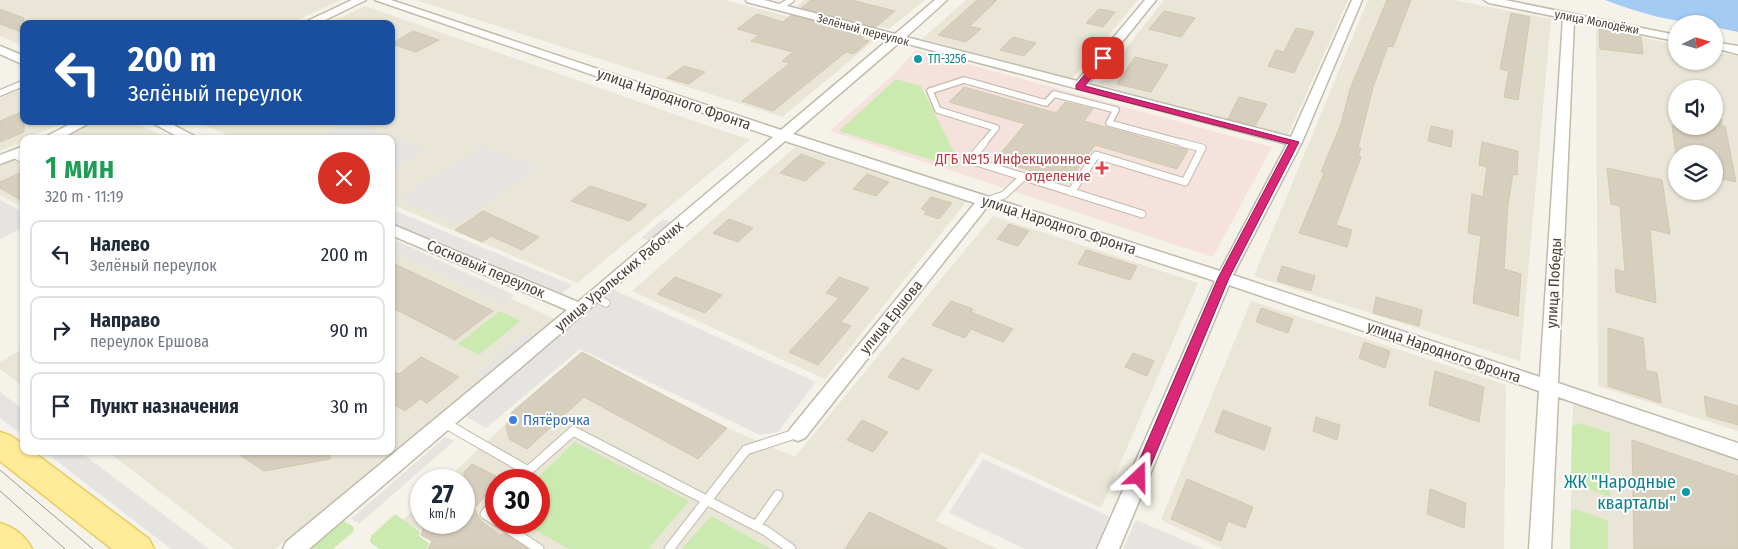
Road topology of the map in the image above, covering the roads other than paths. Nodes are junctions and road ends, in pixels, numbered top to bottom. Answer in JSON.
{"nodes":[{"id":1,"x":361,"y":0,"type":"edge"},
{"id":2,"x":380,"y":0,"type":"edge"},
{"id":3,"x":751,"y":0,"type":"edge"},
{"id":4,"x":791,"y":0,"type":"edge"},
{"id":5,"x":942,"y":0,"type":"edge"},
{"id":6,"x":1152,"y":0,"type":"edge"},
{"id":7,"x":1357,"y":0,"type":"edge"},
{"id":8,"x":1489,"y":0,"type":"edge"},
{"id":9,"x":780,"y":8,"type":"junction"},
{"id":10,"x":1569,"y":16,"type":"junction"},
{"id":11,"x":316,"y":20,"type":"edge"},
{"id":12,"x":1668,"y":36,"type":"edge"},
{"id":13,"x":894,"y":38,"type":"junction"},
{"id":14,"x":1723,"y":47,"type":"edge"},
{"id":15,"x":0,"y":50,"type":"edge"},
{"id":16,"x":1738,"y":50,"type":"edge"},
{"id":17,"x":20,"y":59,"type":"edge"},
{"id":18,"x":20,"y":86,"type":"edge"},
{"id":19,"x":1079,"y":87,"type":"junction"},
{"id":20,"x":0,"y":93,"type":"edge"},
{"id":21,"x":78,"y":125,"type":"edge"},
{"id":22,"x":164,"y":125,"type":"edge"},
{"id":23,"x":57,"y":135,"type":"edge"},
{"id":24,"x":185,"y":135,"type":"edge"},
{"id":25,"x":784,"y":136,"type":"junction"},
{"id":26,"x":1294,"y":142,"type":"junction"},
{"id":27,"x":20,"y":154,"type":"edge"},
{"id":28,"x":0,"y":160,"type":"edge"},
{"id":29,"x":1023,"y":178,"type":"junction"},
{"id":30,"x":1072,"y":192,"type":"junction"},
{"id":31,"x":984,"y":201,"type":"junction"},
{"id":32,"x":1142,"y":214,"type":"dead end"},
{"id":33,"x":395,"y":230,"type":"edge"},
{"id":34,"x":1224,"y":278,"type":"junction"},
{"id":35,"x":580,"y":309,"type":"junction"},
{"id":36,"x":1548,"y":387,"type":"junction"},
{"id":37,"x":443,"y":422,"type":"junction"},
{"id":38,"x":798,"y":433,"type":"joint"},
{"id":39,"x":0,"y":444,"type":"edge"},
{"id":40,"x":1738,"y":451,"type":"edge"},
{"id":41,"x":525,"y":469,"type":"edge"},
{"id":42,"x":530,"y":469,"type":"edge"},
{"id":43,"x":778,"y":495,"type":"dead end"},
{"id":44,"x":706,"y":502,"type":"junction"},
{"id":45,"x":756,"y":526,"type":"junction"},
{"id":46,"x":516,"y":534,"type":"edge"},
{"id":47,"x":0,"y":537,"type":"edge"},
{"id":48,"x":15,"y":549,"type":"edge"},
{"id":49,"x":137,"y":549,"type":"edge"},
{"id":50,"x":294,"y":549,"type":"edge"},
{"id":51,"x":539,"y":549,"type":"edge"},
{"id":52,"x":669,"y":549,"type":"edge"},
{"id":53,"x":791,"y":549,"type":"edge"},
{"id":54,"x":1108,"y":549,"type":"edge"},
{"id":55,"x":1540,"y":549,"type":"edge"}],
"edges":[{"from":1,"to":11,"type":"street"},
{"from":2,"to":25,"type":"street","name":"улица Народного Фронта"},
{"from":3,"to":9,"type":"street","name":"Зелёный переулок"},
{"from":4,"to":9,"type":"lane"},
{"from":5,"to":13,"type":"street","name":"улица Уральских Рабочих"},
{"from":6,"to":19,"type":"street"},
{"from":7,"to":26,"type":"street"},
{"from":8,"to":10,"type":"street","name":"улица Молодёжи"},
{"from":9,"to":13,"type":"street","name":"Зелёный переулок"},
{"from":10,"to":12,"type":"street","name":"улица Молодёжи"},
{"from":10,"to":36,"type":"street","name":"улица Победы"},
{"from":13,"to":19,"type":"street","name":"Зелёный переулок"},
{"from":13,"to":25,"type":"street","name":"улица Уральских Рабочих"},
{"from":14,"to":16,"type":"street"},
{"from":15,"to":17,"type":"street"},
{"from":18,"to":20,"type":"lane"},
{"from":19,"to":26,"type":"street","name":"Зелёный переулок"},
{"from":21,"to":23,"type":"street"},
{"from":22,"to":24,"type":"street"},
{"from":25,"to":31,"type":"street","name":"улица Народного Фронта"},
{"from":25,"to":35,"type":"street","name":"улица Уральских Рабочих"},
{"from":26,"to":34,"type":"street"},
{"from":27,"to":28,"type":"street"},
{"from":29,"to":30,"type":"lane"},
{"from":29,"to":30,"type":"lane"},
{"from":29,"to":31,"type":"lane"},
{"from":30,"to":32,"type":"lane"},
{"from":31,"to":34,"type":"street","name":"улица Народного Фронта"},
{"from":31,"to":38,"type":"street","name":"улица Ершова"},
{"from":33,"to":35,"type":"street","name":"Сосновый переулок"},
{"from":34,"to":36,"type":"street","name":"улица Народного Фронта"},
{"from":34,"to":54,"type":"street"},
{"from":35,"to":37,"type":"street","name":"улица Уральских Рабочих"},
{"from":36,"to":40,"type":"street","name":"улица Народного Фронта"},
{"from":36,"to":55,"type":"street","name":"улица Победы"},
{"from":37,"to":41,"type":"lane"},
{"from":37,"to":50,"type":"street","name":"улица Уральских Рабочих"},
{"from":38,"to":44,"type":"lane"},
{"from":39,"to":49,"type":"main road"},
{"from":42,"to":44,"type":"lane"},
{"from":43,"to":45,"type":"lane"},
{"from":44,"to":45,"type":"lane"},
{"from":44,"to":52,"type":"lane"},
{"from":45,"to":53,"type":"lane"},
{"from":46,"to":51,"type":"lane"},
{"from":47,"to":48,"type":"main road"}]}
